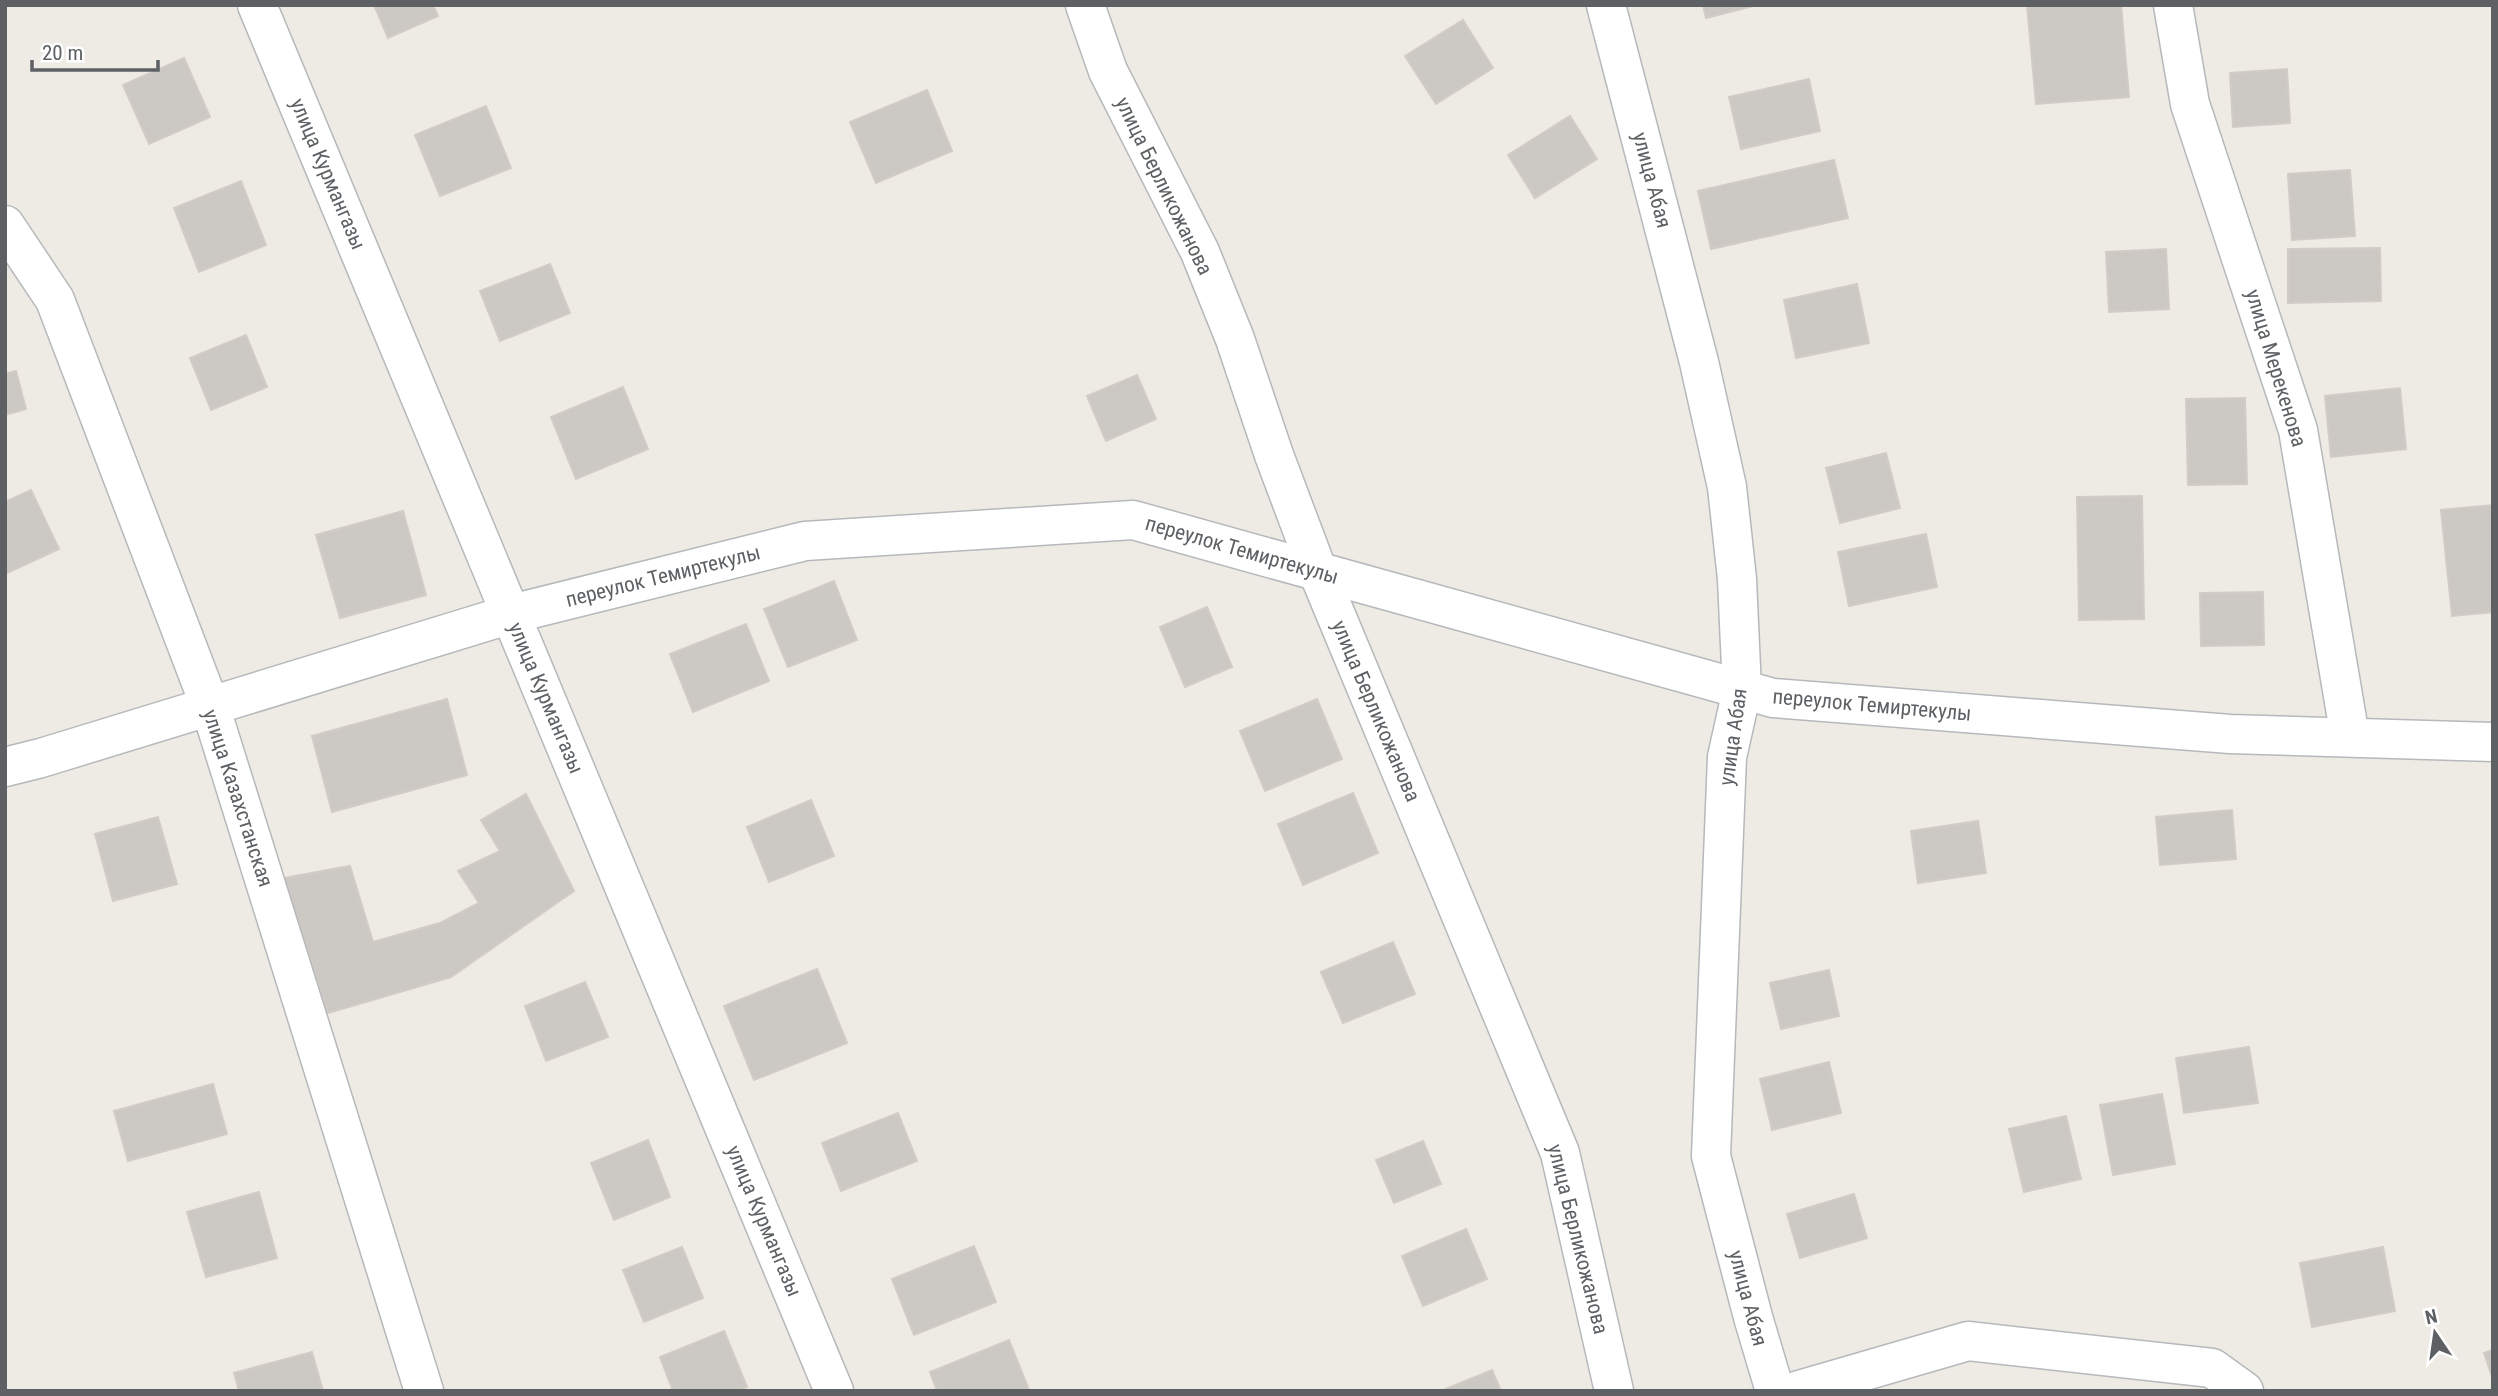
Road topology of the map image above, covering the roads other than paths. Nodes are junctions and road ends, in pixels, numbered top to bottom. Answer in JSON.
{"nodes":[{"id":1,"x":257,"y":5,"type":"edge"},
{"id":2,"x":1085,"y":5,"type":"edge"},
{"id":3,"x":1606,"y":5,"type":"edge"},
{"id":4,"x":2173,"y":5,"type":"edge"},
{"id":5,"x":5,"y":225,"type":"edge"},
{"id":6,"x":1318,"y":572,"type":"junction"},
{"id":7,"x":511,"y":614,"type":"junction"},
{"id":8,"x":1742,"y":690,"type":"junction"},
{"id":9,"x":209,"y":706,"type":"junction"},
{"id":10,"x":2350,"y":737,"type":"junction"},
{"id":11,"x":2493,"y":742,"type":"edge"},
{"id":12,"x":5,"y":767,"type":"edge"},
{"id":13,"x":424,"y":1391,"type":"edge"},
{"id":14,"x":834,"y":1391,"type":"edge"},
{"id":15,"x":1614,"y":1391,"type":"edge"},
{"id":16,"x":1775,"y":1391,"type":"edge"},
{"id":17,"x":1796,"y":1391,"type":"edge"},
{"id":18,"x":2244,"y":1391,"type":"edge"}],
"edges":[{"from":1,"to":7,"type":"street","name":"улица Курмангазы"},
{"from":2,"to":6,"type":"street","name":"улица Берликожанова"},
{"from":3,"to":8,"type":"street","name":"улица Абая"},
{"from":4,"to":10,"type":"street","name":"улица Мерекенова"},
{"from":5,"to":9,"type":"street","name":"улица Казахстанская"},
{"from":6,"to":7,"type":"street","name":"переулок Темиртекулы"},
{"from":6,"to":8,"type":"street","name":"переулок Темиртекулы"},
{"from":6,"to":15,"type":"street","name":"улица Берликожанова"},
{"from":7,"to":9,"type":"street","name":"переулок Темиртекулы"},
{"from":7,"to":14,"type":"street","name":"улица Курмангазы"},
{"from":8,"to":10,"type":"street","name":"переулок Темиртекулы"},
{"from":8,"to":16,"type":"street","name":"улица Абая"},
{"from":9,"to":12,"type":"street","name":"переулок Темиртекулы"},
{"from":9,"to":13,"type":"street","name":"улица Казахстанская"},
{"from":10,"to":11,"type":"street","name":"переулок Темиртекулы"},
{"from":17,"to":18,"type":"street"}]}
